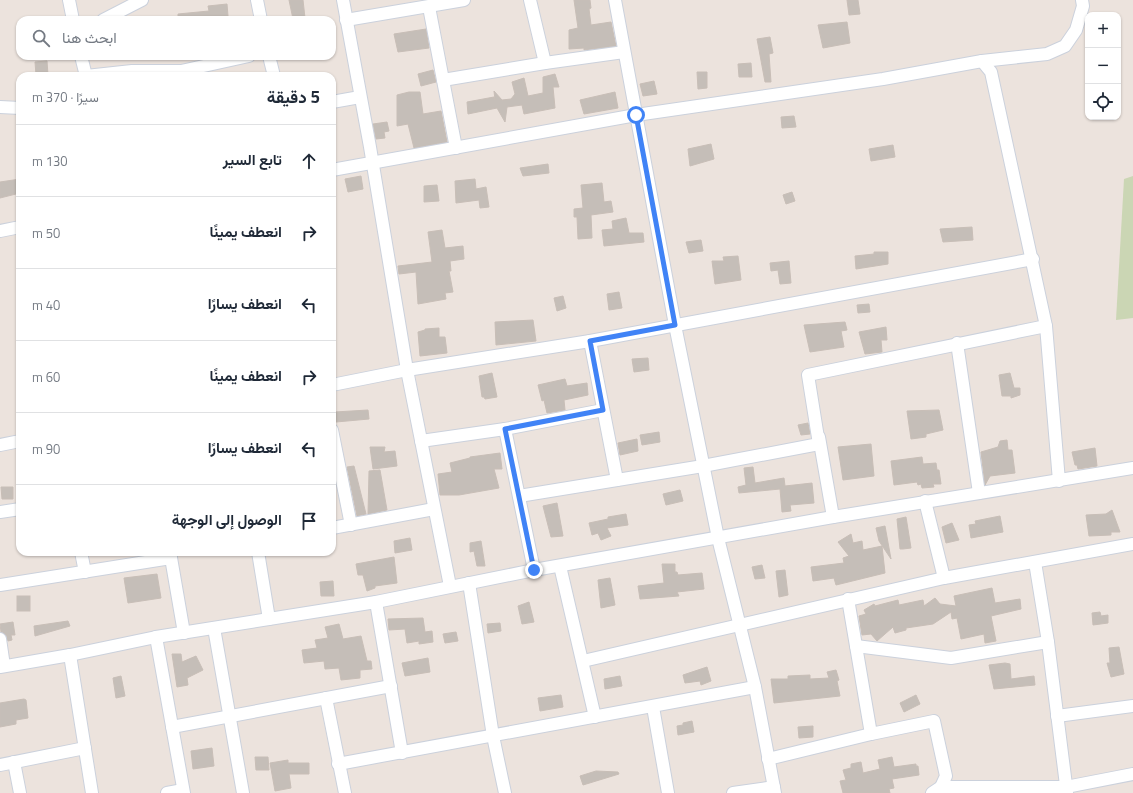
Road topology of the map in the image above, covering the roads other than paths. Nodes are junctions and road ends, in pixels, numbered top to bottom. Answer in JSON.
{"nodes":[{"id":1,"x":69,"y":0,"type":"edge"},
{"id":2,"x":142,"y":0,"type":"edge"},
{"id":3,"x":257,"y":0,"type":"edge"},
{"id":4,"x":342,"y":0,"type":"edge"},
{"id":5,"x":464,"y":0,"type":"edge"},
{"id":6,"x":530,"y":0,"type":"edge"},
{"id":7,"x":615,"y":0,"type":"edge"},
{"id":8,"x":1082,"y":0,"type":"edge"},
{"id":9,"x":429,"y":7,"type":"junction"},
{"id":10,"x":72,"y":16,"type":"edge"},
{"id":11,"x":111,"y":16,"type":"edge"},
{"id":12,"x":260,"y":16,"type":"edge"},
{"id":13,"x":346,"y":20,"type":"junction"},
{"id":14,"x":624,"y":52,"type":"junction"},
{"id":15,"x":82,"y":60,"type":"edge"},
{"id":16,"x":234,"y":60,"type":"edge"},
{"id":17,"x":270,"y":60,"type":"edge"},
{"id":18,"x":982,"y":61,"type":"junction"},
{"id":19,"x":545,"y":63,"type":"junction"},
{"id":20,"x":85,"y":72,"type":"edge"},
{"id":21,"x":123,"y":72,"type":"edge"},
{"id":22,"x":148,"y":72,"type":"edge"},
{"id":23,"x":189,"y":72,"type":"edge"},
{"id":24,"x":273,"y":72,"type":"edge"},
{"id":25,"x":443,"y":80,"type":"junction"},
{"id":26,"x":360,"y":97,"type":"junction"},
{"id":27,"x":336,"y":101,"type":"edge"},
{"id":28,"x":0,"y":107,"type":"edge"},
{"id":29,"x":16,"y":108,"type":"edge"},
{"id":30,"x":636,"y":115,"type":"junction"},
{"id":31,"x":456,"y":148,"type":"junction"},
{"id":32,"x":372,"y":163,"type":"junction"},
{"id":33,"x":336,"y":169,"type":"edge"},
{"id":34,"x":16,"y":228,"type":"edge"},
{"id":35,"x":0,"y":231,"type":"edge"},
{"id":36,"x":1033,"y":259,"type":"junction"},
{"id":37,"x":675,"y":325,"type":"junction"},
{"id":38,"x":1046,"y":326,"type":"junction"},
{"id":39,"x":590,"y":341,"type":"junction"},
{"id":40,"x":957,"y":343,"type":"junction"},
{"id":41,"x":407,"y":370,"type":"junction"},
{"id":42,"x":808,"y":375,"type":"junction"},
{"id":43,"x":336,"y":384,"type":"edge"},
{"id":44,"x":603,"y":410,"type":"junction"},
{"id":45,"x":505,"y":429,"type":"junction"},
{"id":46,"x":421,"y":441,"type":"junction"},
{"id":47,"x":16,"y":442,"type":"edge"},
{"id":48,"x":0,"y":445,"type":"edge"},
{"id":49,"x":336,"y":461,"type":"edge"},
{"id":50,"x":703,"y":466,"type":"junction"},
{"id":51,"x":1133,"y":468,"type":"edge"},
{"id":52,"x":617,"y":480,"type":"junction"},
{"id":53,"x":1059,"y":481,"type":"junction"},
{"id":54,"x":979,"y":493,"type":"junction"},
{"id":55,"x":519,"y":496,"type":"junction"},
{"id":56,"x":926,"y":501,"type":"junction"},
{"id":57,"x":434,"y":509,"type":"junction"},
{"id":58,"x":16,"y":510,"type":"edge"},
{"id":59,"x":0,"y":512,"type":"edge"},
{"id":60,"x":833,"y":517,"type":"junction"},
{"id":61,"x":351,"y":525,"type":"junction"},
{"id":62,"x":336,"y":527,"type":"edge"},
{"id":63,"x":718,"y":538,"type":"junction"},
{"id":64,"x":1133,"y":544,"type":"edge"},
{"id":65,"x":82,"y":556,"type":"edge"},
{"id":66,"x":165,"y":556,"type":"edge"},
{"id":67,"x":170,"y":556,"type":"edge"},
{"id":68,"x":259,"y":556,"type":"edge"},
{"id":69,"x":1035,"y":562,"type":"junction"},
{"id":70,"x":560,"y":566,"type":"junction"},
{"id":71,"x":534,"y":570,"type":"junction"},
{"id":72,"x":85,"y":572,"type":"junction"},
{"id":73,"x":944,"y":578,"type":"junction"},
{"id":74,"x":468,"y":583,"type":"junction"},
{"id":75,"x":0,"y":585,"type":"edge"},
{"id":76,"x":450,"y":586,"type":"junction"},
{"id":77,"x":848,"y":599,"type":"junction"},
{"id":78,"x":376,"y":602,"type":"junction"},
{"id":79,"x":269,"y":619,"type":"junction"},
{"id":80,"x":738,"y":624,"type":"junction"},
{"id":81,"x":214,"y":628,"type":"junction"},
{"id":82,"x":184,"y":633,"type":"junction"},
{"id":83,"x":156,"y":637,"type":"junction"},
{"id":84,"x":0,"y":639,"type":"edge"},
{"id":85,"x":1048,"y":642,"type":"junction"},
{"id":86,"x":856,"y":646,"type":"junction"},
{"id":87,"x":70,"y":655,"type":"junction"},
{"id":88,"x":583,"y":661,"type":"junction"},
{"id":89,"x":2,"y":666,"type":"edge"},
{"id":90,"x":391,"y":686,"type":"junction"},
{"id":91,"x":755,"y":687,"type":"junction"},
{"id":92,"x":326,"y":698,"type":"junction"},
{"id":93,"x":1133,"y":706,"type":"edge"},
{"id":94,"x":653,"y":707,"type":"junction"},
{"id":95,"x":228,"y":716,"type":"junction"},
{"id":96,"x":1057,"y":716,"type":"junction"},
{"id":97,"x":595,"y":717,"type":"junction"},
{"id":98,"x":172,"y":727,"type":"junction"},
{"id":99,"x":871,"y":734,"type":"junction"},
{"id":100,"x":493,"y":736,"type":"junction"},
{"id":101,"x":86,"y":748,"type":"junction"},
{"id":102,"x":402,"y":753,"type":"junction"},
{"id":103,"x":768,"y":758,"type":"junction"},
{"id":104,"x":14,"y":762,"type":"junction"},
{"id":105,"x":0,"y":764,"type":"edge"},
{"id":106,"x":338,"y":764,"type":"junction"},
{"id":107,"x":1133,"y":774,"type":"edge"},
{"id":108,"x":774,"y":790,"type":"edge"},
{"id":109,"x":937,"y":790,"type":"edge"},
{"id":110,"x":1067,"y":790,"type":"edge"},
{"id":111,"x":184,"y":791,"type":"edge"},
{"id":112,"x":20,"y":793,"type":"edge"},
{"id":113,"x":92,"y":793,"type":"edge"},
{"id":114,"x":167,"y":793,"type":"edge"},
{"id":115,"x":243,"y":793,"type":"edge"},
{"id":116,"x":344,"y":793,"type":"edge"},
{"id":117,"x":505,"y":793,"type":"edge"},
{"id":118,"x":668,"y":793,"type":"edge"},
{"id":119,"x":733,"y":793,"type":"edge"}],
"edges":[{"from":1,"to":10,"type":"street"},
{"from":2,"to":11,"type":"street"},
{"from":3,"to":12,"type":"street"},
{"from":4,"to":13,"type":"street"},
{"from":5,"to":9,"type":"street"},
{"from":6,"to":19,"type":"street"},
{"from":7,"to":14,"type":"street"},
{"from":8,"to":18,"type":"street"},
{"from":9,"to":13,"type":"street"},
{"from":9,"to":25,"type":"street"},
{"from":13,"to":26,"type":"street"},
{"from":14,"to":19,"type":"street"},
{"from":14,"to":30,"type":"street"},
{"from":15,"to":20,"type":"street"},
{"from":16,"to":23,"type":"street"},
{"from":17,"to":24,"type":"street"},
{"from":18,"to":30,"type":"street"},
{"from":18,"to":36,"type":"street"},
{"from":19,"to":25,"type":"street"},
{"from":21,"to":22,"type":"street"},
{"from":25,"to":31,"type":"street"},
{"from":26,"to":27,"type":"street"},
{"from":26,"to":32,"type":"street"},
{"from":28,"to":29,"type":"street"},
{"from":30,"to":31,"type":"street"},
{"from":30,"to":37,"type":"street"},
{"from":31,"to":32,"type":"street"},
{"from":32,"to":33,"type":"street"},
{"from":32,"to":41,"type":"street"},
{"from":34,"to":35,"type":"street"},
{"from":36,"to":37,"type":"street"},
{"from":36,"to":38,"type":"street"},
{"from":37,"to":39,"type":"street"},
{"from":37,"to":50,"type":"street"},
{"from":38,"to":40,"type":"street"},
{"from":38,"to":53,"type":"street"},
{"from":39,"to":41,"type":"street"},
{"from":39,"to":44,"type":"street"},
{"from":40,"to":42,"type":"street"},
{"from":40,"to":54,"type":"street"},
{"from":41,"to":43,"type":"street"},
{"from":41,"to":46,"type":"street"},
{"from":42,"to":50,"type":"street"},
{"from":42,"to":60,"type":"street"},
{"from":44,"to":45,"type":"street"},
{"from":44,"to":52,"type":"street"},
{"from":45,"to":46,"type":"street"},
{"from":45,"to":55,"type":"street"},
{"from":46,"to":57,"type":"street"},
{"from":47,"to":48,"type":"street"},
{"from":49,"to":61,"type":"street"},
{"from":50,"to":52,"type":"street"},
{"from":50,"to":63,"type":"street"},
{"from":51,"to":53,"type":"street"},
{"from":52,"to":55,"type":"street"},
{"from":53,"to":54,"type":"street"},
{"from":54,"to":56,"type":"street"},
{"from":55,"to":71,"type":"street"},
{"from":56,"to":60,"type":"street"},
{"from":56,"to":73,"type":"street"},
{"from":57,"to":61,"type":"street"},
{"from":57,"to":76,"type":"street"},
{"from":58,"to":59,"type":"street"},
{"from":60,"to":63,"type":"street"},
{"from":61,"to":62,"type":"street"},
{"from":63,"to":70,"type":"street"},
{"from":63,"to":80,"type":"street"},
{"from":64,"to":69,"type":"street"},
{"from":65,"to":72,"type":"street"},
{"from":66,"to":72,"type":"street"},
{"from":67,"to":82,"type":"street"},
{"from":68,"to":79,"type":"street"},
{"from":69,"to":73,"type":"street"},
{"from":69,"to":85,"type":"street"},
{"from":70,"to":71,"type":"street"},
{"from":70,"to":88,"type":"street"},
{"from":71,"to":74,"type":"street"},
{"from":72,"to":75,"type":"street"},
{"from":73,"to":77,"type":"street"},
{"from":74,"to":76,"type":"street"},
{"from":74,"to":100,"type":"street"},
{"from":76,"to":78,"type":"street"},
{"from":77,"to":80,"type":"street"},
{"from":77,"to":86,"type":"street"},
{"from":78,"to":79,"type":"street"},
{"from":78,"to":90,"type":"street"},
{"from":79,"to":81,"type":"street"},
{"from":80,"to":88,"type":"street"},
{"from":80,"to":91,"type":"street"},
{"from":81,"to":82,"type":"street"},
{"from":81,"to":95,"type":"street"},
{"from":82,"to":83,"type":"street"},
{"from":83,"to":87,"type":"street"},
{"from":83,"to":98,"type":"street"},
{"from":84,"to":89,"type":"street"},
{"from":85,"to":86,"type":"street"},
{"from":85,"to":96,"type":"street"},
{"from":86,"to":99,"type":"street"},
{"from":87,"to":89,"type":"street"},
{"from":87,"to":101,"type":"street"},
{"from":88,"to":97,"type":"street"},
{"from":90,"to":92,"type":"street"},
{"from":90,"to":102,"type":"street"},
{"from":91,"to":94,"type":"street"},
{"from":91,"to":103,"type":"street"},
{"from":92,"to":95,"type":"street"},
{"from":92,"to":106,"type":"street"},
{"from":93,"to":96,"type":"street"},
{"from":94,"to":97,"type":"street"},
{"from":94,"to":118,"type":"street"},
{"from":95,"to":98,"type":"street"},
{"from":95,"to":115,"type":"street"},
{"from":96,"to":110,"type":"street"},
{"from":97,"to":100,"type":"street"},
{"from":98,"to":111,"type":"street"},
{"from":99,"to":103,"type":"street"},
{"from":99,"to":109,"type":"street"},
{"from":100,"to":102,"type":"street"},
{"from":100,"to":117,"type":"street"},
{"from":101,"to":104,"type":"street"},
{"from":101,"to":113,"type":"street"},
{"from":102,"to":106,"type":"street"},
{"from":103,"to":108,"type":"street"},
{"from":104,"to":105,"type":"street"},
{"from":104,"to":112,"type":"street"},
{"from":106,"to":116,"type":"street"},
{"from":107,"to":110,"type":"street"},
{"from":108,"to":119,"type":"street"},
{"from":109,"to":110,"type":"street"},
{"from":111,"to":114,"type":"street"}]}
